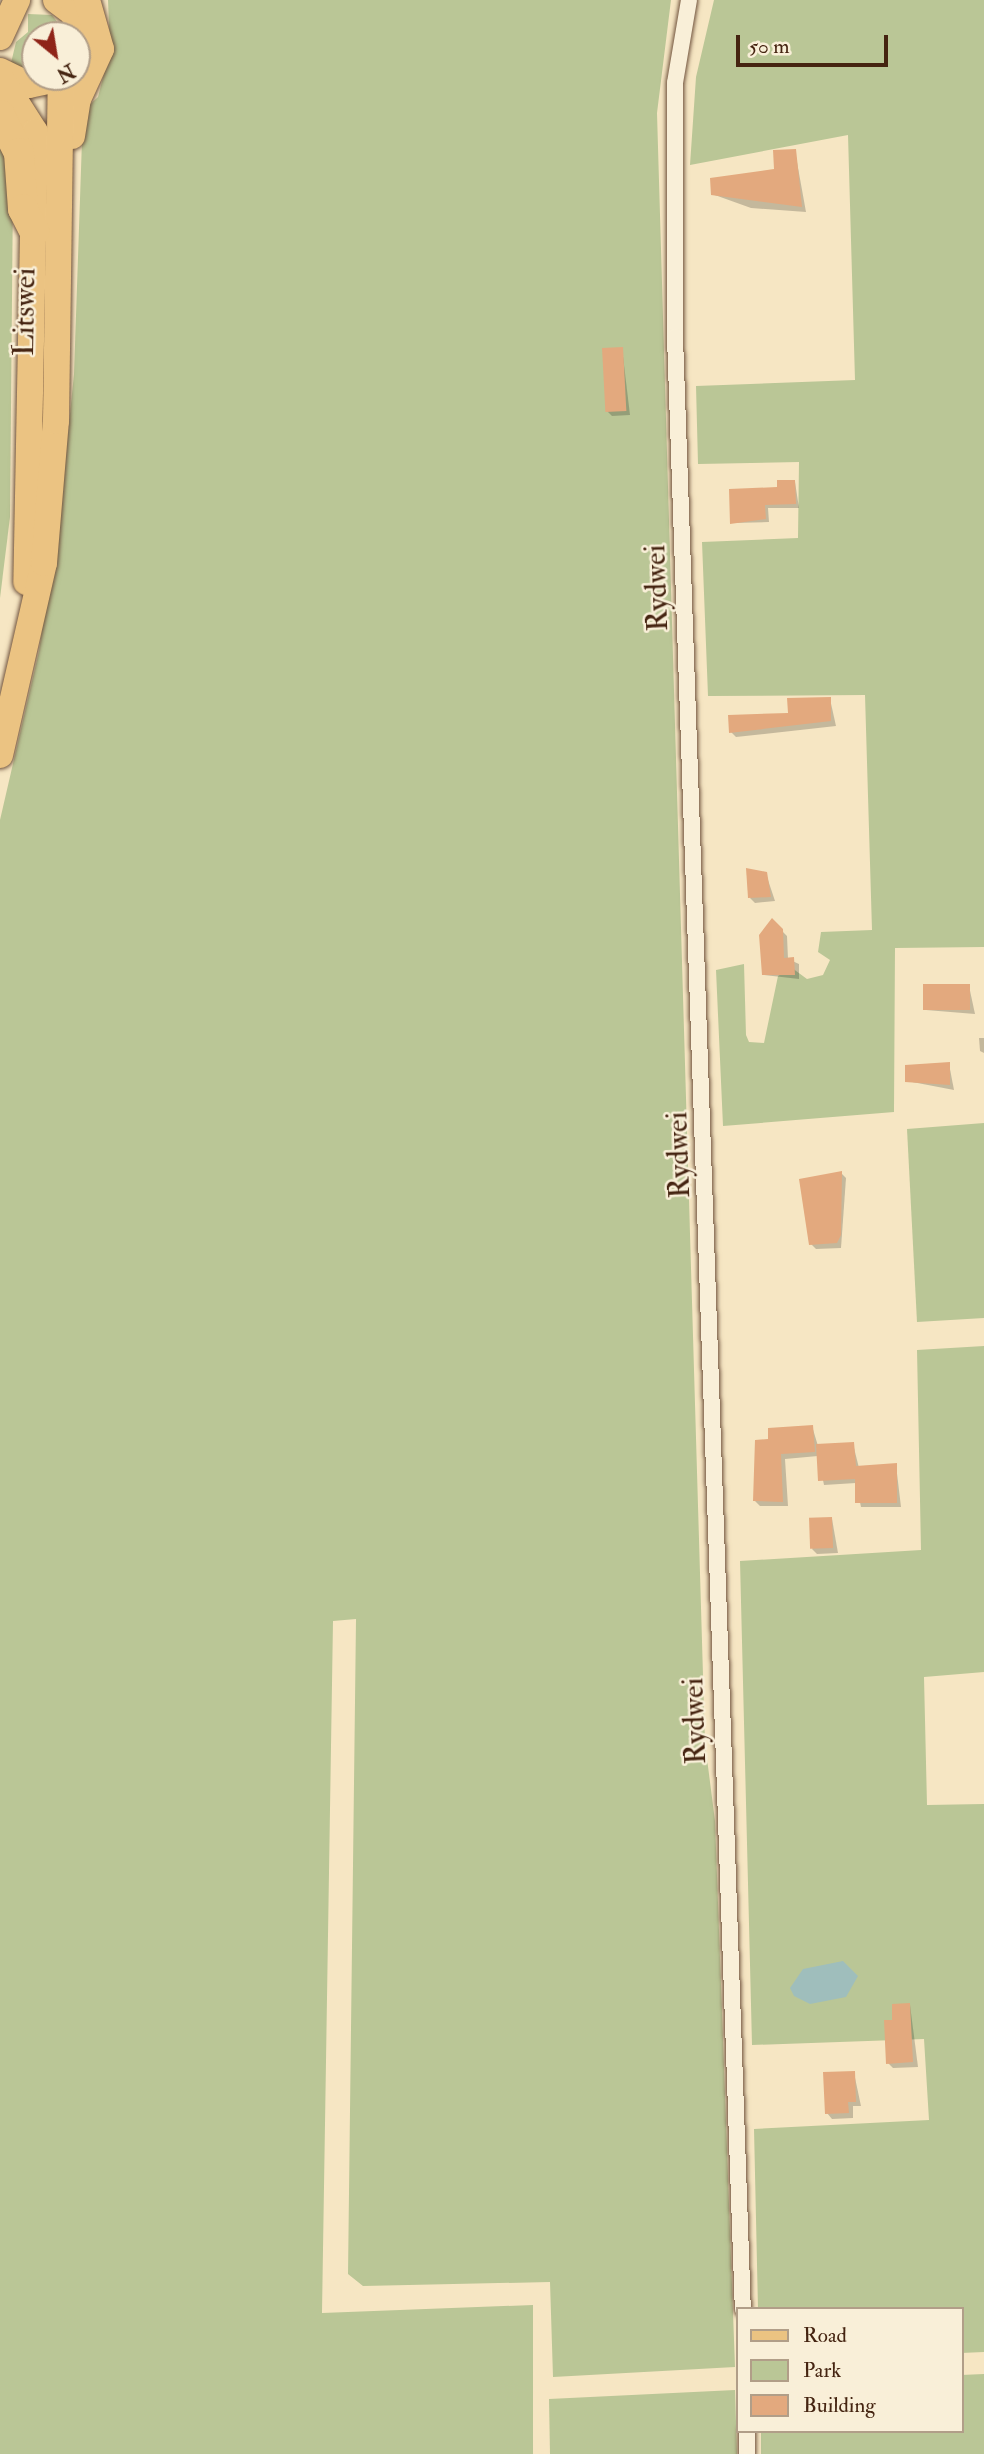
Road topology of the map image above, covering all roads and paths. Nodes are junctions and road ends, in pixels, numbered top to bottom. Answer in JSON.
{"nodes":[{"id":1,"x":690,"y":0,"type":"edge"},
{"id":2,"x":67,"y":1,"type":"edge"},
{"id":3,"x":11,"y":4,"type":"edge"},
{"id":4,"x":78,"y":21,"type":"edge"},
{"id":5,"x":0,"y":37,"type":"edge"},
{"id":6,"x":0,"y":71,"type":"edge"},
{"id":7,"x":0,"y":77,"type":"edge"},
{"id":8,"x":21,"y":81,"type":"edge"},
{"id":9,"x":67,"y":91,"type":"edge"},
{"id":10,"x":11,"y":109,"type":"edge"},
{"id":11,"x":59,"y":185,"type":"junction"},
{"id":12,"x":34,"y":231,"type":"joint"},
{"id":13,"x":25,"y":625,"type":"junction"},
{"id":14,"x":0,"y":755,"type":"edge"},
{"id":15,"x":743,"y":2307,"type":"edge"},
{"id":16,"x":747,"y":2433,"type":"edge"},
{"id":17,"x":747,"y":2454,"type":"edge"}],
"edges":[{"from":1,"to":15,"type":"street","name":"Rydwei"},
{"from":2,"to":4,"type":"main road","name":"Litswei"},
{"from":2,"to":11,"type":"main road"},
{"from":3,"to":5,"type":"main road"},
{"from":6,"to":8,"type":"main road"},
{"from":7,"to":10,"type":"main road"},
{"from":9,"to":11,"type":"main road","name":"Litswei"},
{"from":10,"to":12,"type":"highway"},
{"from":11,"to":13,"type":"main road","name":"Litswei"},
{"from":12,"to":13,"type":"main road","name":"Litswei"},
{"from":13,"to":14,"type":"main road","name":"Litswei"},
{"from":16,"to":17,"type":"street"}]}
